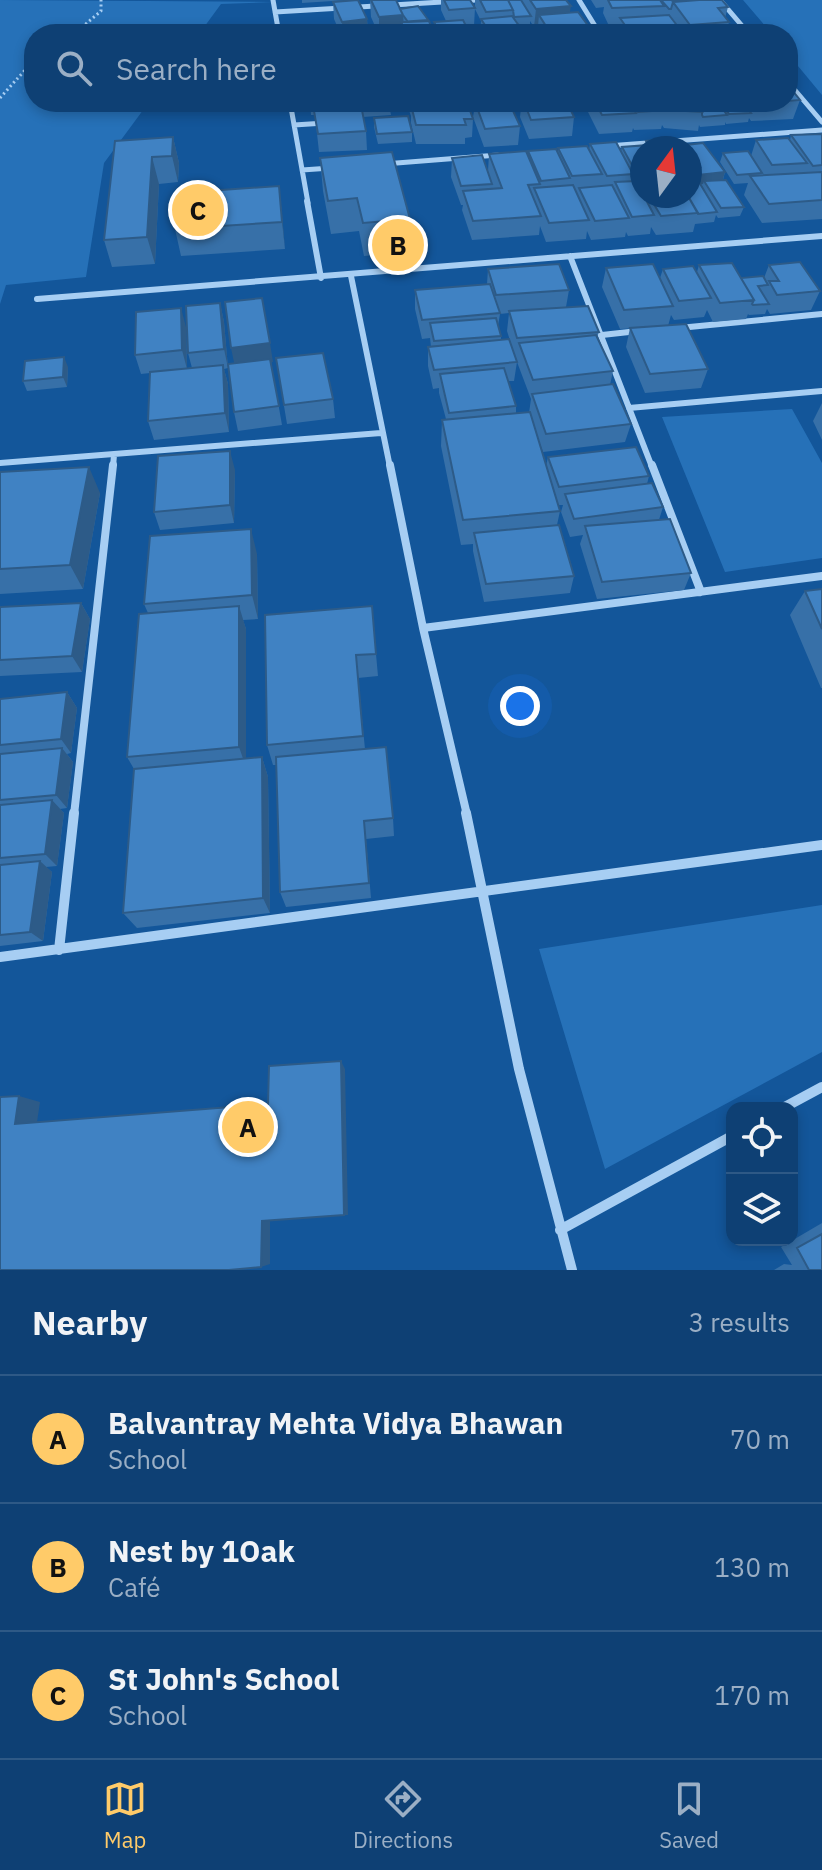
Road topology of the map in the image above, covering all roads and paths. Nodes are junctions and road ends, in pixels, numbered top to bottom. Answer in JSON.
{"nodes":[{"id":1,"x":101,"y":0,"type":"edge"},
{"id":2,"x":273,"y":0,"type":"edge"},
{"id":3,"x":476,"y":0,"type":"edge"},
{"id":4,"x":579,"y":0,"type":"edge"},
{"id":5,"x":720,"y":0,"type":"edge"},
{"id":6,"x":430,"y":1,"type":"edge"},
{"id":7,"x":362,"y":3,"type":"edge"},
{"id":8,"x":275,"y":12,"type":"junction"},
{"id":9,"x":86,"y":24,"type":"edge"},
{"id":10,"x":277,"y":24,"type":"edge"},
{"id":11,"x":594,"y":24,"type":"edge"},
{"id":12,"x":740,"y":24,"type":"edge"},
{"id":13,"x":24,"y":67,"type":"edge"},
{"id":14,"x":798,"y":93,"type":"edge"},
{"id":15,"x":0,"y":98,"type":"edge"},
{"id":16,"x":292,"y":112,"type":"edge"},
{"id":17,"x":341,"y":122,"type":"edge"},
{"id":18,"x":822,"y":122,"type":"edge"},
{"id":19,"x":294,"y":125,"type":"junction"},
{"id":20,"x":822,"y":130,"type":"edge"},
{"id":21,"x":601,"y":147,"type":"edge"},
{"id":22,"x":507,"y":154,"type":"edge"},
{"id":23,"x":381,"y":164,"type":"edge"},
{"id":24,"x":334,"y":167,"type":"edge"},
{"id":25,"x":302,"y":170,"type":"junction"},
{"id":26,"x":822,"y":236,"type":"edge"},
{"id":27,"x":570,"y":256,"type":"junction"},
{"id":28,"x":351,"y":276,"type":"junction"},
{"id":29,"x":321,"y":278,"type":"junction"},
{"id":30,"x":37,"y":299,"type":"dead end"},
{"id":31,"x":822,"y":314,"type":"edge"},
{"id":32,"x":665,"y":329,"type":"edge"},
{"id":33,"x":649,"y":330,"type":"edge"},
{"id":34,"x":602,"y":335,"type":"junction"},
{"id":35,"x":822,"y":391,"type":"edge"},
{"id":36,"x":629,"y":408,"type":"junction"},
{"id":37,"x":381,"y":433,"type":"junction"},
{"id":38,"x":114,"y":455,"type":"junction"},
{"id":39,"x":0,"y":463,"type":"edge"},
{"id":40,"x":822,"y":576,"type":"edge"},
{"id":41,"x":701,"y":592,"type":"junction"},
{"id":42,"x":423,"y":628,"type":"junction"},
{"id":43,"x":822,"y":845,"type":"edge"},
{"id":44,"x":485,"y":893,"type":"junction"},
{"id":45,"x":59,"y":950,"type":"junction"},
{"id":46,"x":0,"y":957,"type":"edge"},
{"id":47,"x":822,"y":1087,"type":"edge"},
{"id":48,"x":794,"y":1102,"type":"edge"},
{"id":49,"x":726,"y":1139,"type":"edge"},
{"id":50,"x":560,"y":1230,"type":"junction"},
{"id":51,"x":572,"y":1270,"type":"edge"}],
"edges":[{"from":1,"to":9,"type":"path"},
{"from":2,"to":8,"type":"street"},
{"from":3,"to":6,"type":"street"},
{"from":4,"to":11,"type":"street"},
{"from":5,"to":12,"type":"street"},
{"from":6,"to":7,"type":"street"},
{"from":7,"to":8,"type":"street"},
{"from":8,"to":10,"type":"street"},
{"from":13,"to":15,"type":"path"},
{"from":14,"to":18,"type":"street"},
{"from":16,"to":19,"type":"street"},
{"from":17,"to":19,"type":"street"},
{"from":19,"to":25,"type":"street"},
{"from":20,"to":21,"type":"street"},
{"from":22,"to":23,"type":"street"},
{"from":24,"to":25,"type":"street"},
{"from":25,"to":29,"type":"street"},
{"from":26,"to":27,"type":"street"},
{"from":27,"to":28,"type":"street"},
{"from":27,"to":34,"type":"street"},
{"from":28,"to":29,"type":"street"},
{"from":28,"to":37,"type":"street"},
{"from":29,"to":30,"type":"street"},
{"from":31,"to":32,"type":"street"},
{"from":33,"to":34,"type":"street"},
{"from":34,"to":36,"type":"street"},
{"from":35,"to":36,"type":"street"},
{"from":36,"to":41,"type":"street"},
{"from":37,"to":38,"type":"street"},
{"from":37,"to":42,"type":"street"},
{"from":38,"to":39,"type":"street"},
{"from":38,"to":45,"type":"street"},
{"from":40,"to":41,"type":"street"},
{"from":41,"to":42,"type":"street"},
{"from":42,"to":44,"type":"street"},
{"from":43,"to":44,"type":"street"},
{"from":44,"to":45,"type":"street"},
{"from":44,"to":50,"type":"street"},
{"from":45,"to":46,"type":"street"},
{"from":47,"to":48,"type":"street"},
{"from":49,"to":50,"type":"street"},
{"from":50,"to":51,"type":"street"}]}
